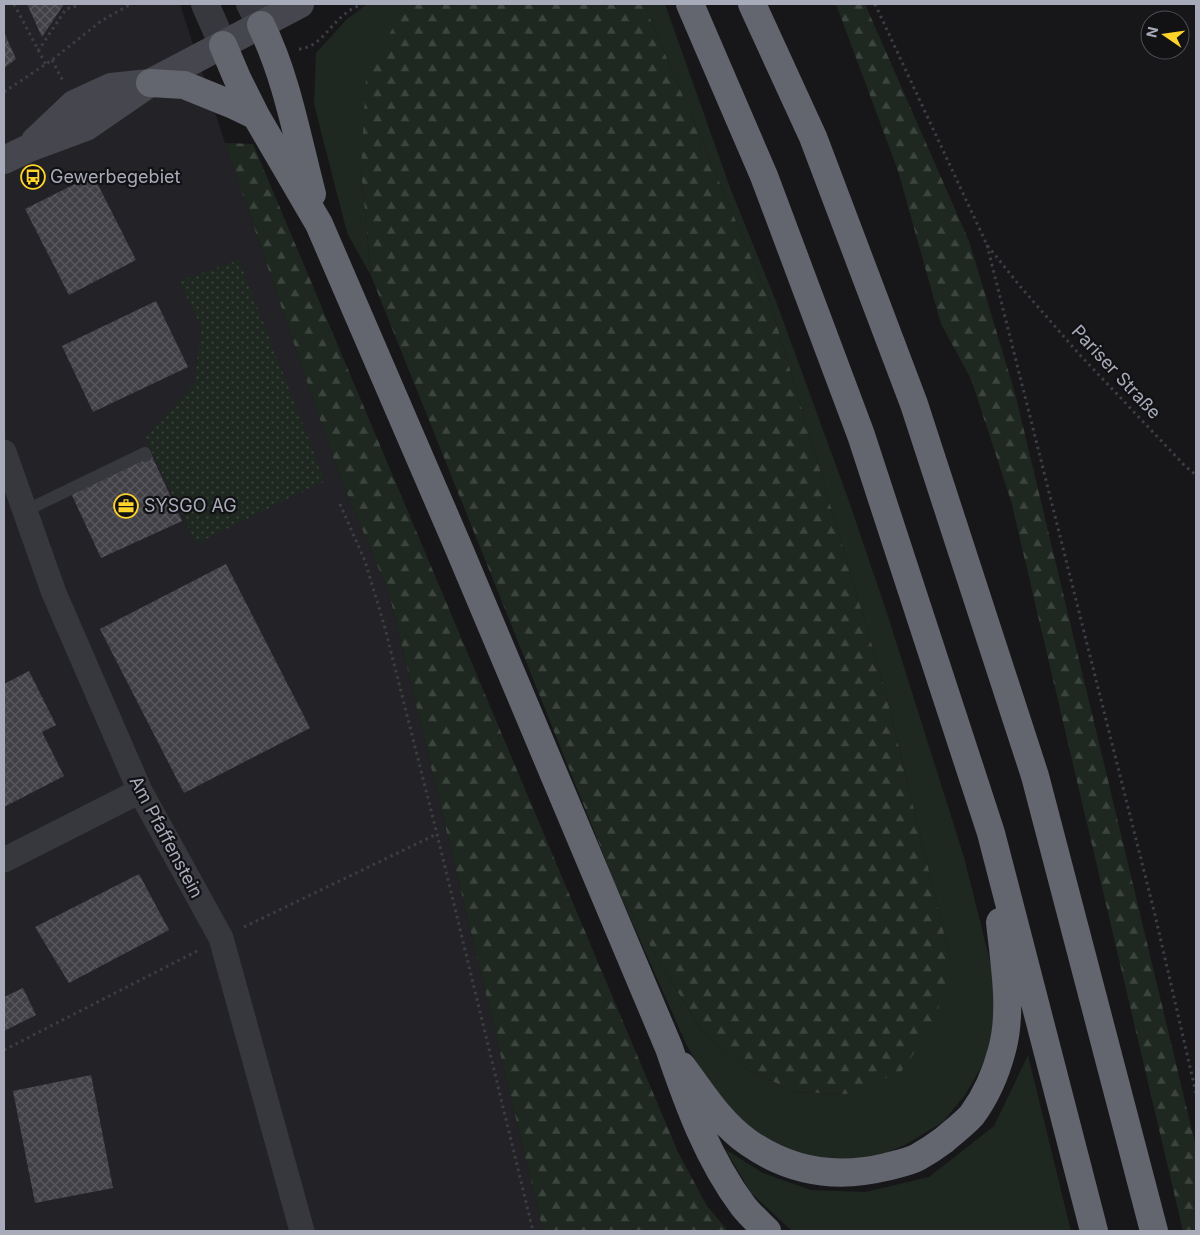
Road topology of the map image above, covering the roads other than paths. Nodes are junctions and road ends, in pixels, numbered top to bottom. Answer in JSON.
{"nodes":[{"id":1,"x":205,"y":4,"type":"edge"},
{"id":2,"x":300,"y":4,"type":"edge"},
{"id":3,"x":690,"y":4,"type":"edge"},
{"id":4,"x":752,"y":4,"type":"edge"},
{"id":5,"x":256,"y":14,"type":"edge"},
{"id":6,"x":223,"y":45,"type":"junction"},
{"id":7,"x":150,"y":83,"type":"junction"},
{"id":8,"x":256,"y":116,"type":"junction"},
{"id":9,"x":15,"y":154,"type":"edge"},
{"id":10,"x":319,"y":224,"type":"junction"},
{"id":11,"x":4,"y":452,"type":"edge"},
{"id":12,"x":146,"y":456,"type":"dead end"},
{"id":13,"x":25,"y":511,"type":"junction"},
{"id":14,"x":140,"y":791,"type":"junction"},
{"id":15,"x":991,"y":833,"type":"junction"},
{"id":16,"x":4,"y":860,"type":"edge"},
{"id":17,"x":669,"y":1048,"type":"junction"},
{"id":18,"x":302,"y":1231,"type":"edge"},
{"id":19,"x":767,"y":1231,"type":"edge"},
{"id":20,"x":1094,"y":1231,"type":"edge"},
{"id":21,"x":1154,"y":1231,"type":"edge"}],
"edges":[{"from":1,"to":6,"type":"street"},
{"from":2,"to":5,"type":"main road"},
{"from":3,"to":15,"type":"highway"},
{"from":4,"to":21,"type":"highway"},
{"from":5,"to":6,"type":"main road"},
{"from":5,"to":10,"type":"highway"},
{"from":6,"to":7,"type":"main road"},
{"from":6,"to":8,"type":"highway"},
{"from":7,"to":8,"type":"highway"},
{"from":7,"to":9,"type":"main road"},
{"from":8,"to":10,"type":"highway"},
{"from":10,"to":17,"type":"highway"},
{"from":11,"to":13,"type":"street","name":"Am Pfaffenstein"},
{"from":12,"to":13,"type":"lane"},
{"from":13,"to":14,"type":"street","name":"Am Pfaffenstein"},
{"from":14,"to":16,"type":"street"},
{"from":14,"to":18,"type":"street","name":"Am Pfaffenstein"},
{"from":15,"to":17,"type":"highway"},
{"from":15,"to":20,"type":"highway"},
{"from":17,"to":19,"type":"highway"}]}
